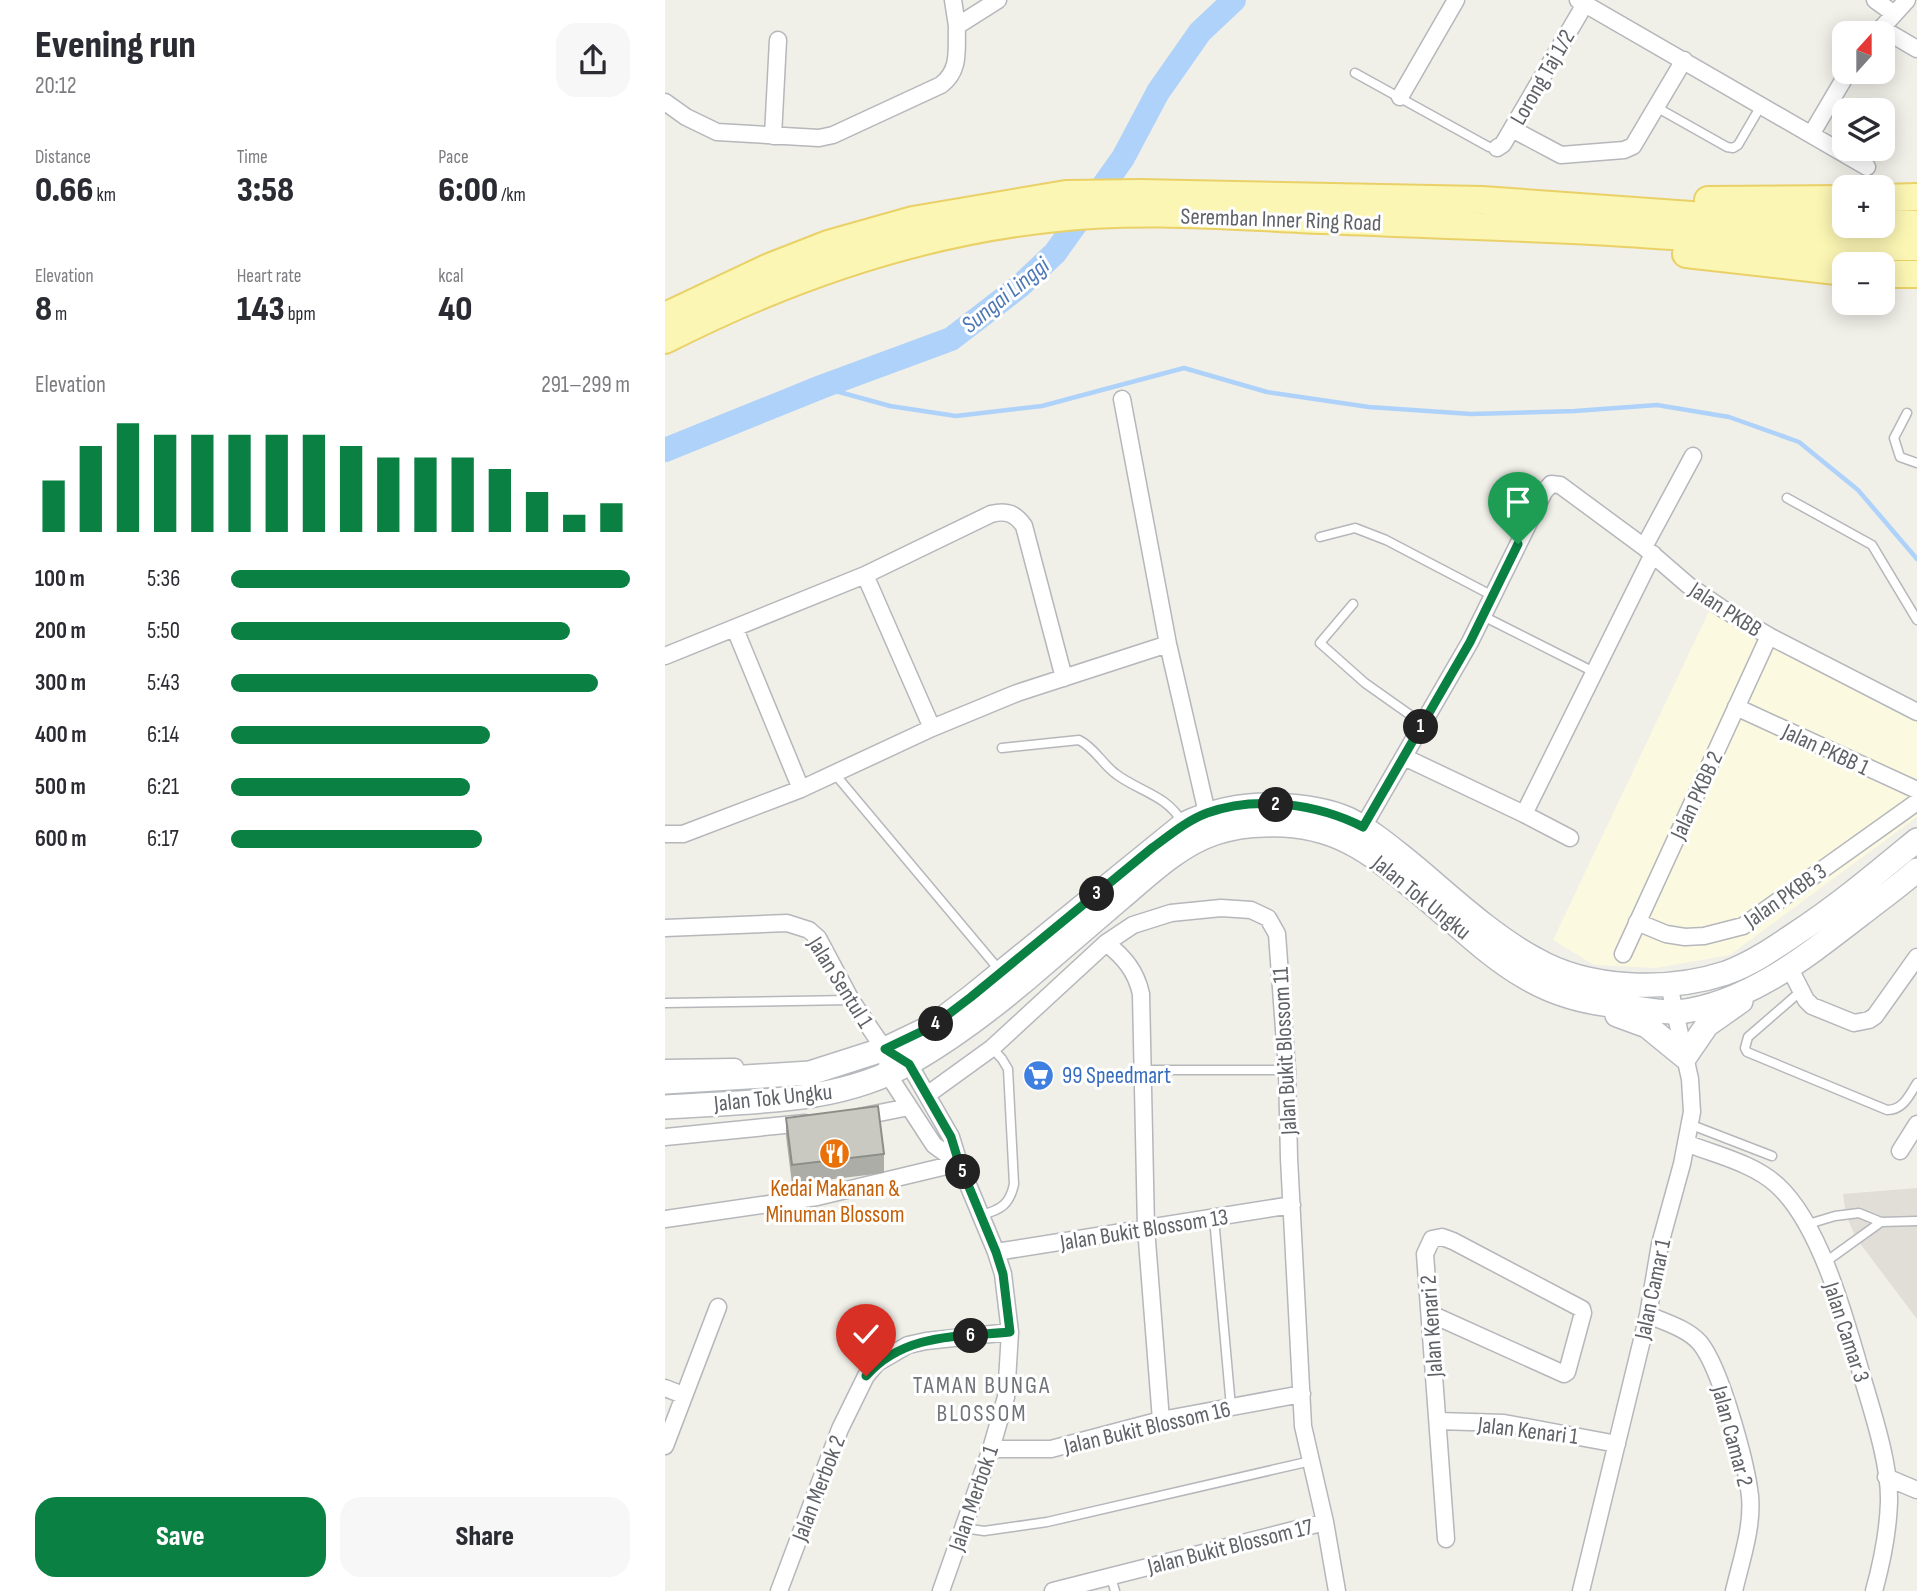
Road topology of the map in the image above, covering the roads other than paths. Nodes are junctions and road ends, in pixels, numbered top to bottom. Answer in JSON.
{"nodes":[{"id":1,"x":953,"y":0,"type":"edge"},
{"id":2,"x":998,"y":0,"type":"edge"},
{"id":3,"x":1456,"y":0,"type":"edge"},
{"id":4,"x":1875,"y":0,"type":"edge"},
{"id":5,"x":1906,"y":0,"type":"edge"},
{"id":6,"x":1582,"y":2,"type":"edge"},
{"id":7,"x":1893,"y":13,"type":"junction"},
{"id":8,"x":1887,"y":21,"type":"edge"},
{"id":9,"x":957,"y":26,"type":"junction"},
{"id":10,"x":1895,"y":39,"type":"edge"},
{"id":11,"x":778,"y":40,"type":"dead end"},
{"id":12,"x":1917,"y":49,"type":"edge"},
{"id":13,"x":1684,"y":60,"type":"junction"},
{"id":14,"x":1355,"y":73,"type":"dead end"},
{"id":15,"x":1841,"y":84,"type":"edge"},
{"id":16,"x":1400,"y":97,"type":"junction"},
{"id":17,"x":665,"y":102,"type":"edge"},
{"id":18,"x":1762,"y":104,"type":"junction"},
{"id":19,"x":1657,"y":107,"type":"junction"},
{"id":20,"x":1512,"y":129,"type":"junction"},
{"id":21,"x":1812,"y":133,"type":"junction"},
{"id":22,"x":773,"y":136,"type":"junction"},
{"id":23,"x":1497,"y":148,"type":"joint"},
{"id":24,"x":1867,"y":167,"type":"dead end"},
{"id":25,"x":1917,"y":197,"type":"edge"},
{"id":26,"x":1832,"y":198,"type":"edge"},
{"id":27,"x":1895,"y":198,"type":"edge"},
{"id":28,"x":1482,"y":200,"type":"junction"},
{"id":29,"x":1139,"y":203,"type":"junction"},
{"id":30,"x":1832,"y":222,"type":"edge"},
{"id":31,"x":1895,"y":223,"type":"edge"},
{"id":32,"x":1917,"y":224,"type":"edge"},
{"id":33,"x":1469,"y":226,"type":"junction"},
{"id":34,"x":1917,"y":247,"type":"edge"},
{"id":35,"x":1832,"y":270,"type":"edge"},
{"id":36,"x":1895,"y":274,"type":"edge"},
{"id":37,"x":1917,"y":274,"type":"edge"},
{"id":38,"x":665,"y":316,"type":"edge"},
{"id":39,"x":665,"y":340,"type":"edge"},
{"id":40,"x":1122,"y":399,"type":"dead end"},
{"id":41,"x":1907,"y":413,"type":"dead end"},
{"id":42,"x":1693,"y":456,"type":"dead end"},
{"id":43,"x":1917,"y":463,"type":"edge"},
{"id":44,"x":1787,"y":498,"type":"dead end"},
{"id":45,"x":1320,"y":537,"type":"dead end"},
{"id":46,"x":1648,"y":551,"type":"junction"},
{"id":47,"x":865,"y":575,"type":"junction"},
{"id":48,"x":1493,"y":596,"type":"junction"},
{"id":49,"x":1353,"y":604,"type":"dead end"},
{"id":50,"x":1483,"y":616,"type":"junction"},
{"id":51,"x":1917,"y":620,"type":"edge"},
{"id":52,"x":735,"y":629,"type":"junction"},
{"id":53,"x":1769,"y":636,"type":"junction"},
{"id":54,"x":1168,"y":644,"type":"junction"},
{"id":55,"x":665,"y":656,"type":"edge"},
{"id":56,"x":1594,"y":672,"type":"junction"},
{"id":57,"x":1064,"y":678,"type":"junction"},
{"id":58,"x":1736,"y":707,"type":"junction"},
{"id":59,"x":1917,"y":712,"type":"edge"},
{"id":60,"x":1423,"y":724,"type":"junction"},
{"id":61,"x":932,"y":728,"type":"junction"},
{"id":62,"x":1002,"y":748,"type":"dead end"},
{"id":63,"x":1404,"y":757,"type":"junction"},
{"id":64,"x":834,"y":773,"type":"junction"},
{"id":65,"x":801,"y":789,"type":"junction"},
{"id":66,"x":1917,"y":790,"type":"edge"},
{"id":67,"x":1917,"y":802,"type":"edge"},
{"id":68,"x":1207,"y":813,"type":"junction"},
{"id":69,"x":1524,"y":814,"type":"junction"},
{"id":70,"x":1184,"y":824,"type":"junction"},
{"id":71,"x":1363,"y":827,"type":"junction"},
{"id":72,"x":665,"y":834,"type":"edge"},
{"id":73,"x":1570,"y":838,"type":"dead end"},
{"id":74,"x":1917,"y":840,"type":"edge"},
{"id":75,"x":1917,"y":870,"type":"edge"},
{"id":76,"x":1637,"y":922,"type":"junction"},
{"id":77,"x":665,"y":928,"type":"edge"},
{"id":78,"x":1106,"y":943,"type":"junction"},
{"id":79,"x":1622,"y":954,"type":"dead end"},
{"id":80,"x":1917,"y":957,"type":"edge"},
{"id":81,"x":1789,"y":967,"type":"junction"},
{"id":82,"x":1002,"y":973,"type":"junction"},
{"id":83,"x":1669,"y":985,"type":"junction"},
{"id":84,"x":1751,"y":988,"type":"junction"},
{"id":85,"x":1801,"y":991,"type":"junction"},
{"id":86,"x":851,"y":1000,"type":"junction"},
{"id":87,"x":665,"y":1003,"type":"edge"},
{"id":88,"x":1588,"y":1003,"type":"junction"},
{"id":89,"x":1676,"y":1012,"type":"junction"},
{"id":90,"x":880,"y":1043,"type":"junction"},
{"id":91,"x":992,"y":1048,"type":"junction"},
{"id":92,"x":1685,"y":1057,"type":"junction"},
{"id":93,"x":909,"y":1064,"type":"junction"},
{"id":94,"x":665,"y":1068,"type":"edge"},
{"id":95,"x":1143,"y":1070,"type":"junction"},
{"id":96,"x":1287,"y":1070,"type":"junction"},
{"id":97,"x":887,"y":1073,"type":"junction"},
{"id":98,"x":665,"y":1082,"type":"edge"},
{"id":99,"x":1917,"y":1083,"type":"edge"},
{"id":100,"x":927,"y":1095,"type":"junction"},
{"id":101,"x":665,"y":1107,"type":"edge"},
{"id":102,"x":909,"y":1107,"type":"junction"},
{"id":103,"x":845,"y":1119,"type":"edge"},
{"id":104,"x":818,"y":1122,"type":"edge"},
{"id":105,"x":1689,"y":1124,"type":"junction"},
{"id":106,"x":1917,"y":1124,"type":"edge"},
{"id":107,"x":665,"y":1137,"type":"edge"},
{"id":108,"x":1686,"y":1143,"type":"junction"},
{"id":109,"x":1900,"y":1151,"type":"dead end"},
{"id":110,"x":1772,"y":1156,"type":"dead end"},
{"id":111,"x":959,"y":1163,"type":"junction"},
{"id":112,"x":1292,"y":1205,"type":"junction"},
{"id":113,"x":981,"y":1216,"type":"junction"},
{"id":114,"x":1214,"y":1218,"type":"junction"},
{"id":115,"x":665,"y":1219,"type":"edge"},
{"id":116,"x":1917,"y":1221,"type":"edge"},
{"id":117,"x":1881,"y":1222,"type":"junction"},
{"id":118,"x":1805,"y":1225,"type":"junction"},
{"id":119,"x":1146,"y":1228,"type":"junction"},
{"id":120,"x":996,"y":1252,"type":"junction"},
{"id":121,"x":1824,"y":1263,"type":"junction"},
{"id":122,"x":718,"y":1307,"type":"dead end"},
{"id":123,"x":1431,"y":1314,"type":"junction"},
{"id":124,"x":1649,"y":1315,"type":"junction"},
{"id":125,"x":1010,"y":1332,"type":"junction"},
{"id":126,"x":665,"y":1388,"type":"edge"},
{"id":127,"x":1302,"y":1394,"type":"junction"},
{"id":128,"x":683,"y":1395,"type":"junction"},
{"id":129,"x":1231,"y":1407,"type":"junction"},
{"id":130,"x":1161,"y":1420,"type":"junction"},
{"id":131,"x":1438,"y":1421,"type":"junction"},
{"id":132,"x":1617,"y":1444,"type":"junction"},
{"id":133,"x":665,"y":1446,"type":"edge"},
{"id":134,"x":991,"y":1449,"type":"junction"},
{"id":135,"x":1311,"y":1461,"type":"junction"},
{"id":136,"x":1886,"y":1477,"type":"junction"},
{"id":137,"x":1917,"y":1490,"type":"edge"},
{"id":138,"x":1325,"y":1522,"type":"junction"},
{"id":139,"x":964,"y":1528,"type":"junction"},
{"id":140,"x":1446,"y":1539,"type":"dead end"},
{"id":141,"x":1113,"y":1584,"type":"edge"},
{"id":142,"x":779,"y":1591,"type":"edge"},
{"id":143,"x":941,"y":1591,"type":"edge"},
{"id":144,"x":1053,"y":1591,"type":"edge"},
{"id":145,"x":1336,"y":1591,"type":"edge"},
{"id":146,"x":1580,"y":1591,"type":"edge"},
{"id":147,"x":1734,"y":1591,"type":"edge"},
{"id":148,"x":1874,"y":1591,"type":"edge"}],
"edges":[{"from":1,"to":9,"type":"street"},
{"from":2,"to":9,"type":"street"},
{"from":3,"to":16,"type":"street"},
{"from":4,"to":7,"type":"street"},
{"from":5,"to":7,"type":"street"},
{"from":6,"to":13,"type":"street"},
{"from":6,"to":20,"type":"street","name":"Lorong Taj 1/2"},
{"from":7,"to":8,"type":"street"},
{"from":9,"to":22,"type":"street"},
{"from":10,"to":12,"type":"street"},
{"from":11,"to":22,"type":"street"},
{"from":13,"to":18,"type":"street"},
{"from":13,"to":19,"type":"street"},
{"from":14,"to":16,"type":"lane"},
{"from":15,"to":21,"type":"street"},
{"from":16,"to":23,"type":"lane"},
{"from":17,"to":22,"type":"street"},
{"from":18,"to":19,"type":"lane"},
{"from":18,"to":21,"type":"street"},
{"from":19,"to":20,"type":"street"},
{"from":20,"to":23,"type":"street","name":"Lorong Taj 1/2"},
{"from":21,"to":24,"type":"street"},
{"from":25,"to":27,"type":"main road"},
{"from":26,"to":28,"type":"main road"},
{"from":28,"to":29,"type":"main road","name":"Seremban Inner Ring Road"},
{"from":28,"to":30,"type":"main road","name":"Seremban Inner Ring Road"},
{"from":29,"to":33,"type":"main road","name":"Seremban Inner Ring Road"},
{"from":29,"to":38,"type":"main road","name":"Seremban Inner Ring Road"},
{"from":29,"to":39,"type":"main road","name":"Seremban Inner Ring Road"},
{"from":31,"to":32,"type":"main road"},
{"from":33,"to":34,"type":"main road","name":"Seremban Inner Ring Road"},
{"from":33,"to":35,"type":"main road"},
{"from":36,"to":37,"type":"main road"},
{"from":40,"to":54,"type":"street"},
{"from":41,"to":43,"type":"lane"},
{"from":42,"to":46,"type":"street"},
{"from":44,"to":51,"type":"lane"},
{"from":45,"to":48,"type":"lane"},
{"from":46,"to":48,"type":"street","name":"Jalan PKBB"},
{"from":46,"to":53,"type":"street","name":"Jalan PKBB"},
{"from":46,"to":56,"type":"street"},
{"from":47,"to":52,"type":"street"},
{"from":47,"to":57,"type":"street"},
{"from":47,"to":61,"type":"street"},
{"from":48,"to":50,"type":"street"},
{"from":49,"to":60,"type":"lane"},
{"from":50,"to":56,"type":"lane"},
{"from":50,"to":60,"type":"street"},
{"from":52,"to":55,"type":"street"},
{"from":52,"to":65,"type":"street"},
{"from":53,"to":58,"type":"street","name":"Jalan PKBB 2"},
{"from":53,"to":59,"type":"street","name":"Jalan PKBB"},
{"from":54,"to":57,"type":"street"},
{"from":54,"to":68,"type":"street"},
{"from":56,"to":69,"type":"street"},
{"from":57,"to":61,"type":"street"},
{"from":58,"to":66,"type":"street","name":"Jalan PKBB 1"},
{"from":58,"to":76,"type":"street","name":"Jalan PKBB 2"},
{"from":60,"to":63,"type":"street"},
{"from":61,"to":64,"type":"street"},
{"from":62,"to":70,"type":"lane"},
{"from":63,"to":69,"type":"street"},
{"from":63,"to":71,"type":"street"},
{"from":64,"to":65,"type":"street"},
{"from":64,"to":82,"type":"lane"},
{"from":65,"to":72,"type":"street"},
{"from":67,"to":76,"type":"street","name":"Jalan PKBB 3"},
{"from":68,"to":70,"type":"main road","name":"Jalan Tok Ungku"},
{"from":68,"to":71,"type":"main road","name":"Jalan Tok Ungku"},
{"from":69,"to":73,"type":"street"},
{"from":70,"to":82,"type":"main road","name":"Jalan Tok Ungku"},
{"from":71,"to":83,"type":"main road","name":"Jalan Tok Ungku"},
{"from":74,"to":83,"type":"main road","name":"Jalan Tok Ungku"},
{"from":75,"to":81,"type":"main road","name":"Jalan Tok Ungku"},
{"from":76,"to":79,"type":"street","name":"Jalan PKBB 2"},
{"from":77,"to":86,"type":"street","name":"Jalan Sentul 1"},
{"from":78,"to":91,"type":"street","name":"Jalan Bukit Blossom 11"},
{"from":78,"to":95,"type":"street"},
{"from":78,"to":96,"type":"street","name":"Jalan Bukit Blossom 11"},
{"from":80,"to":85,"type":"street"},
{"from":81,"to":84,"type":"main road","name":"Jalan Tok Ungku"},
{"from":81,"to":85,"type":"street"},
{"from":82,"to":90,"type":"main road","name":"Jalan Tok Ungku"},
{"from":83,"to":89,"type":"street","name":"Jalan Camar 1"},
{"from":84,"to":89,"type":"main road","name":"Jalan Tok Ungku"},
{"from":84,"to":92,"type":"main road"},
{"from":85,"to":99,"type":"lane"},
{"from":86,"to":87,"type":"lane"},
{"from":86,"to":90,"type":"street","name":"Jalan Sentul 1"},
{"from":88,"to":89,"type":"main road","name":"Jalan Tok Ungku"},
{"from":88,"to":92,"type":"main road"},
{"from":88,"to":93,"type":"main road","name":"Jalan Tok Ungku"},
{"from":89,"to":92,"type":"street","name":"Jalan Camar 1"},
{"from":90,"to":93,"type":"street","name":"Jalan Merbok 1"},
{"from":90,"to":94,"type":"street"},
{"from":90,"to":97,"type":"street","name":"Jalan Merbok 1"},
{"from":90,"to":98,"type":"main road","name":"Jalan Tok Ungku"},
{"from":91,"to":100,"type":"street","name":"Jalan Bukit Blossom 11"},
{"from":91,"to":113,"type":"lane"},
{"from":92,"to":105,"type":"street","name":"Jalan Camar 1"},
{"from":93,"to":97,"type":"main road","name":"Jalan Tok Ungku"},
{"from":93,"to":100,"type":"street","name":"Jalan Merbok 1"},
{"from":95,"to":96,"type":"lane"},
{"from":95,"to":119,"type":"street"},
{"from":96,"to":112,"type":"street","name":"Jalan Bukit Blossom 11"},
{"from":97,"to":101,"type":"main road","name":"Jalan Tok Ungku"},
{"from":97,"to":102,"type":"street","name":"Jalan Merbok 1"},
{"from":100,"to":111,"type":"street","name":"Jalan Merbok 1"},
{"from":102,"to":103,"type":"street"},
{"from":102,"to":111,"type":"street","name":"Jalan Merbok 1"},
{"from":104,"to":107,"type":"street"},
{"from":105,"to":108,"type":"street","name":"Jalan Camar 1"},
{"from":105,"to":110,"type":"lane"},
{"from":106,"to":109,"type":"street"},
{"from":108,"to":118,"type":"street","name":"Jalan Camar 3"},
{"from":108,"to":124,"type":"street","name":"Jalan Camar 1"},
{"from":111,"to":113,"type":"street","name":"Jalan Merbok 1"},
{"from":111,"to":115,"type":"street"},
{"from":112,"to":114,"type":"street","name":"Jalan Bukit Blossom 13"},
{"from":112,"to":127,"type":"street","name":"Jalan Bukit Blossom 11"},
{"from":113,"to":120,"type":"street","name":"Jalan Merbok 1"},
{"from":114,"to":119,"type":"street","name":"Jalan Bukit Blossom 13"},
{"from":114,"to":129,"type":"lane"},
{"from":116,"to":117,"type":"lane"},
{"from":117,"to":118,"type":"lane"},
{"from":117,"to":121,"type":"lane"},
{"from":118,"to":121,"type":"street","name":"Jalan Camar 3"},
{"from":119,"to":120,"type":"street","name":"Jalan Bukit Blossom 13"},
{"from":119,"to":130,"type":"street"},
{"from":120,"to":125,"type":"street","name":"Jalan Merbok 1"},
{"from":121,"to":136,"type":"street","name":"Jalan Camar 3"},
{"from":122,"to":128,"type":"street"},
{"from":123,"to":123,"type":"street","name":"Jalan Kenari 2"},
{"from":123,"to":131,"type":"street","name":"Jalan Kenari 2"},
{"from":124,"to":132,"type":"street","name":"Jalan Camar 1"},
{"from":124,"to":147,"type":"street","name":"Jalan Camar 2"},
{"from":125,"to":134,"type":"street","name":"Jalan Merbok 1"},
{"from":125,"to":142,"type":"street","name":"Jalan Merbok 2"},
{"from":126,"to":128,"type":"street"},
{"from":127,"to":129,"type":"street","name":"Jalan Bukit Blossom 16"},
{"from":127,"to":135,"type":"street","name":"Jalan Bukit Blossom 11"},
{"from":128,"to":133,"type":"street"},
{"from":129,"to":130,"type":"street","name":"Jalan Bukit Blossom 16"},
{"from":130,"to":134,"type":"street","name":"Jalan Bukit Blossom 16"},
{"from":131,"to":132,"type":"street","name":"Jalan Kenari 1"},
{"from":131,"to":140,"type":"street","name":"Jalan Kenari 2"},
{"from":132,"to":146,"type":"street","name":"Jalan Camar 1"},
{"from":134,"to":139,"type":"street","name":"Jalan Merbok 1"},
{"from":135,"to":138,"type":"street","name":"Jalan Bukit Blossom 11"},
{"from":135,"to":139,"type":"lane"},
{"from":136,"to":137,"type":"street"},
{"from":136,"to":148,"type":"street","name":"Jalan Camar 3"},
{"from":138,"to":141,"type":"street","name":"Jalan Bukit Blossom 17"},
{"from":138,"to":145,"type":"street","name":"Jalan Bukit Blossom 11"},
{"from":139,"to":143,"type":"street","name":"Jalan Merbok 1"},
{"from":141,"to":144,"type":"street","name":"Jalan Bukit Blossom 17"}]}
